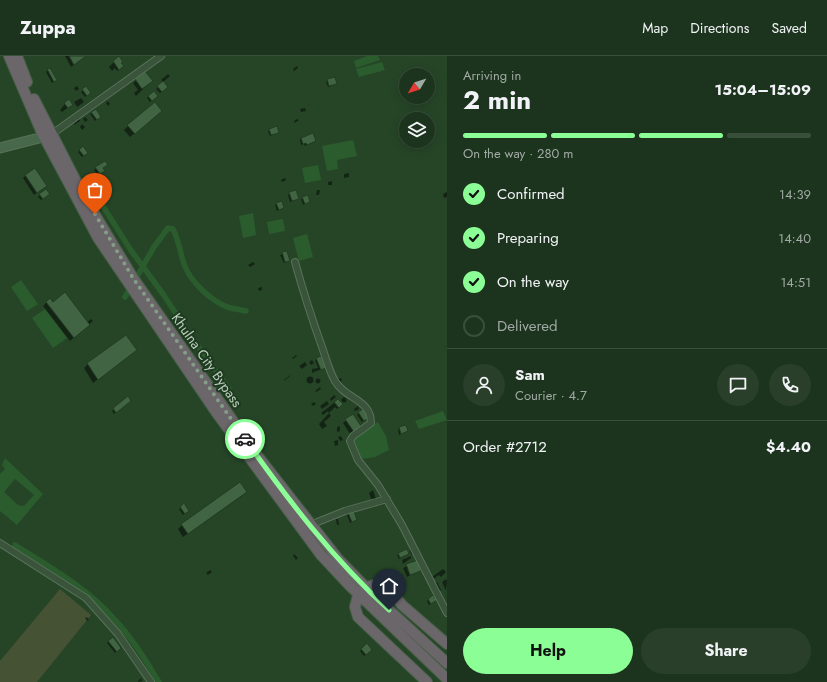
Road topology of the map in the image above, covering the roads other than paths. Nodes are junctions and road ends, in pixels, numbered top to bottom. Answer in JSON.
{"nodes":[{"id":1,"x":9,"y":56,"type":"edge"},
{"id":2,"x":17,"y":56,"type":"edge"},
{"id":3,"x":161,"y":56,"type":"edge"},
{"id":4,"x":48,"y":135,"type":"junction"},
{"id":5,"x":0,"y":148,"type":"edge"},
{"id":6,"x":295,"y":262,"type":"dead end"},
{"id":7,"x":387,"y":499,"type":"junction"},
{"id":8,"x":310,"y":525,"type":"junction"},
{"id":9,"x":0,"y":543,"type":"edge"},
{"id":10,"x":362,"y":591,"type":"junction"},
{"id":11,"x":447,"y":613,"type":"edge"},
{"id":12,"x":447,"y":644,"type":"edge"},
{"id":13,"x":446,"y":662,"type":"edge"},
{"id":14,"x":447,"y":680,"type":"edge"},
{"id":15,"x":151,"y":682,"type":"edge"},
{"id":16,"x":427,"y":682,"type":"edge"}],
"edges":[{"from":1,"to":4,"type":"highway","name":"Khulna City Bypass"},
{"from":2,"to":4,"type":"highway","name":"Khulna City Bypass"},
{"from":3,"to":4,"type":"street"},
{"from":4,"to":5,"type":"main road"},
{"from":4,"to":8,"type":"highway","name":"Khulna City Bypass"},
{"from":4,"to":10,"type":"highway","name":"Khulna City Bypass"},
{"from":6,"to":7,"type":"street"},
{"from":7,"to":8,"type":"street"},
{"from":7,"to":11,"type":"street"},
{"from":8,"to":10,"type":"highway","name":"Khulna City Bypass"},
{"from":9,"to":15,"type":"street"},
{"from":10,"to":12,"type":"highway"},
{"from":10,"to":13,"type":"highway","name":"Khulna City Bypass"},
{"from":10,"to":14,"type":"highway","name":"Khulna City Bypass"},
{"from":10,"to":16,"type":"highway"}]}
